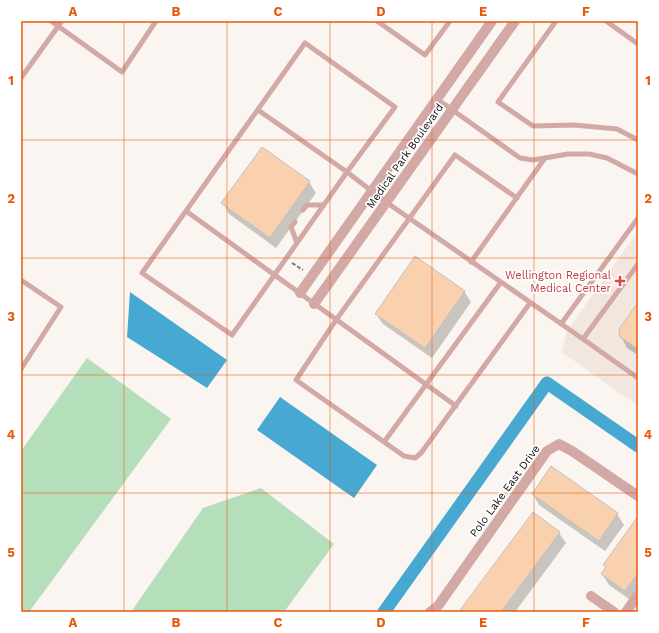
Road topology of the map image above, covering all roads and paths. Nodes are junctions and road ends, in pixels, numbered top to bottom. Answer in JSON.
{"nodes":[{"id":1,"x":51,"y":21,"type":"edge"},
{"id":2,"x":156,"y":21,"type":"edge"},
{"id":3,"x":377,"y":21,"type":"edge"},
{"id":4,"x":450,"y":21,"type":"edge"},
{"id":5,"x":492,"y":21,"type":"edge"},
{"id":6,"x":515,"y":21,"type":"edge"},
{"id":7,"x":556,"y":21,"type":"edge"},
{"id":8,"x":606,"y":21,"type":"edge"},
{"id":9,"x":60,"y":23,"type":"edge"},
{"id":10,"x":638,"y":44,"type":"edge"},
{"id":11,"x":21,"y":78,"type":"edge"},
{"id":12,"x":437,"y":99,"type":"junction"},
{"id":13,"x":258,"y":110,"type":"junction"},
{"id":14,"x":452,"y":110,"type":"junction"},
{"id":15,"x":638,"y":140,"type":"edge"},
{"id":16,"x":544,"y":158,"type":"junction"},
{"id":17,"x":347,"y":172,"type":"junction"},
{"id":18,"x":638,"y":174,"type":"edge"},
{"id":19,"x":372,"y":192,"type":"junction"},
{"id":20,"x":517,"y":198,"type":"junction"},
{"id":21,"x":386,"y":202,"type":"junction"},
{"id":22,"x":323,"y":205,"type":"junction"},
{"id":23,"x":303,"y":210,"type":"dead end"},
{"id":24,"x":186,"y":211,"type":"junction"},
{"id":25,"x":409,"y":218,"type":"junction"},
{"id":26,"x":638,"y":218,"type":"edge"},
{"id":27,"x":295,"y":222,"type":"dead end"},
{"id":28,"x":297,"y":243,"type":"junction"},
{"id":29,"x":471,"y":262,"type":"junction"},
{"id":30,"x":291,"y":263,"type":"dead end"},
{"id":31,"x":638,"y":264,"type":"edge"},
{"id":32,"x":304,"y":271,"type":"dead end"},
{"id":33,"x":274,"y":275,"type":"junction"},
{"id":34,"x":21,"y":280,"type":"edge"},
{"id":35,"x":501,"y":282,"type":"junction"},
{"id":36,"x":300,"y":293,"type":"junction"},
{"id":37,"x":530,"y":303,"type":"junction"},
{"id":38,"x":314,"y":304,"type":"junction"},
{"id":39,"x":336,"y":320,"type":"junction"},
{"id":40,"x":561,"y":324,"type":"junction"},
{"id":41,"x":583,"y":339,"type":"junction"},
{"id":42,"x":21,"y":369,"type":"edge"},
{"id":43,"x":638,"y":378,"type":"edge"},
{"id":44,"x":426,"y":385,"type":"junction"},
{"id":45,"x":456,"y":406,"type":"junction"},
{"id":46,"x":384,"y":442,"type":"junction"},
{"id":47,"x":638,"y":496,"type":"edge"},
{"id":48,"x":591,"y":596,"type":"dead end"},
{"id":49,"x":638,"y":596,"type":"edge"},
{"id":50,"x":438,"y":610,"type":"edge"},
{"id":51,"x":614,"y":612,"type":"edge"},
{"id":52,"x":626,"y":612,"type":"edge"}],
"edges":[{"from":1,"to":9,"type":"lane"},
{"from":2,"to":9,"type":"lane"},
{"from":3,"to":4,"type":"lane"},
{"from":5,"to":12,"type":"street","name":"Medical Park Boulevard"},
{"from":6,"to":14,"type":"street","name":"Medical Park Boulevard"},
{"from":7,"to":15,"type":"lane"},
{"from":8,"to":10,"type":"lane"},
{"from":9,"to":11,"type":"lane"},
{"from":12,"to":14,"type":"lane"},
{"from":12,"to":19,"type":"street","name":"Medical Park Boulevard"},
{"from":13,"to":17,"type":"lane"},
{"from":13,"to":17,"type":"lane"},
{"from":13,"to":24,"type":"lane"},
{"from":14,"to":16,"type":"lane"},
{"from":14,"to":21,"type":"street","name":"Medical Park Boulevard"},
{"from":16,"to":18,"type":"lane"},
{"from":16,"to":20,"type":"lane"},
{"from":17,"to":19,"type":"lane"},
{"from":17,"to":22,"type":"lane"},
{"from":19,"to":21,"type":"lane"},
{"from":19,"to":36,"type":"street","name":"Medical Park Boulevard"},
{"from":20,"to":25,"type":"lane"},
{"from":20,"to":29,"type":"lane"},
{"from":21,"to":25,"type":"lane"},
{"from":21,"to":38,"type":"street","name":"Medical Park Boulevard"},
{"from":22,"to":23,"type":"lane"},
{"from":22,"to":28,"type":"lane"},
{"from":24,"to":33,"type":"lane"},
{"from":24,"to":33,"type":"lane"},
{"from":25,"to":29,"type":"lane"},
{"from":25,"to":39,"type":"lane"},
{"from":26,"to":40,"type":"lane"},
{"from":27,"to":28,"type":"lane"},
{"from":28,"to":33,"type":"lane"},
{"from":29,"to":35,"type":"lane"},
{"from":30,"to":32,"type":"path"},
{"from":31,"to":41,"type":"lane"},
{"from":33,"to":36,"type":"lane"},
{"from":34,"to":42,"type":"lane"},
{"from":35,"to":37,"type":"lane"},
{"from":35,"to":44,"type":"lane"},
{"from":36,"to":38,"type":"lane"},
{"from":37,"to":40,"type":"lane"},
{"from":37,"to":45,"type":"lane"},
{"from":38,"to":39,"type":"lane"},
{"from":39,"to":44,"type":"lane"},
{"from":39,"to":46,"type":"lane"},
{"from":40,"to":41,"type":"lane"},
{"from":41,"to":43,"type":"lane"},
{"from":44,"to":45,"type":"lane"},
{"from":44,"to":46,"type":"lane"},
{"from":45,"to":46,"type":"lane"},
{"from":47,"to":50,"type":"street","name":"Polo Lake East Drive"},
{"from":48,"to":51,"type":"street"},
{"from":49,"to":52,"type":"street"}]}
